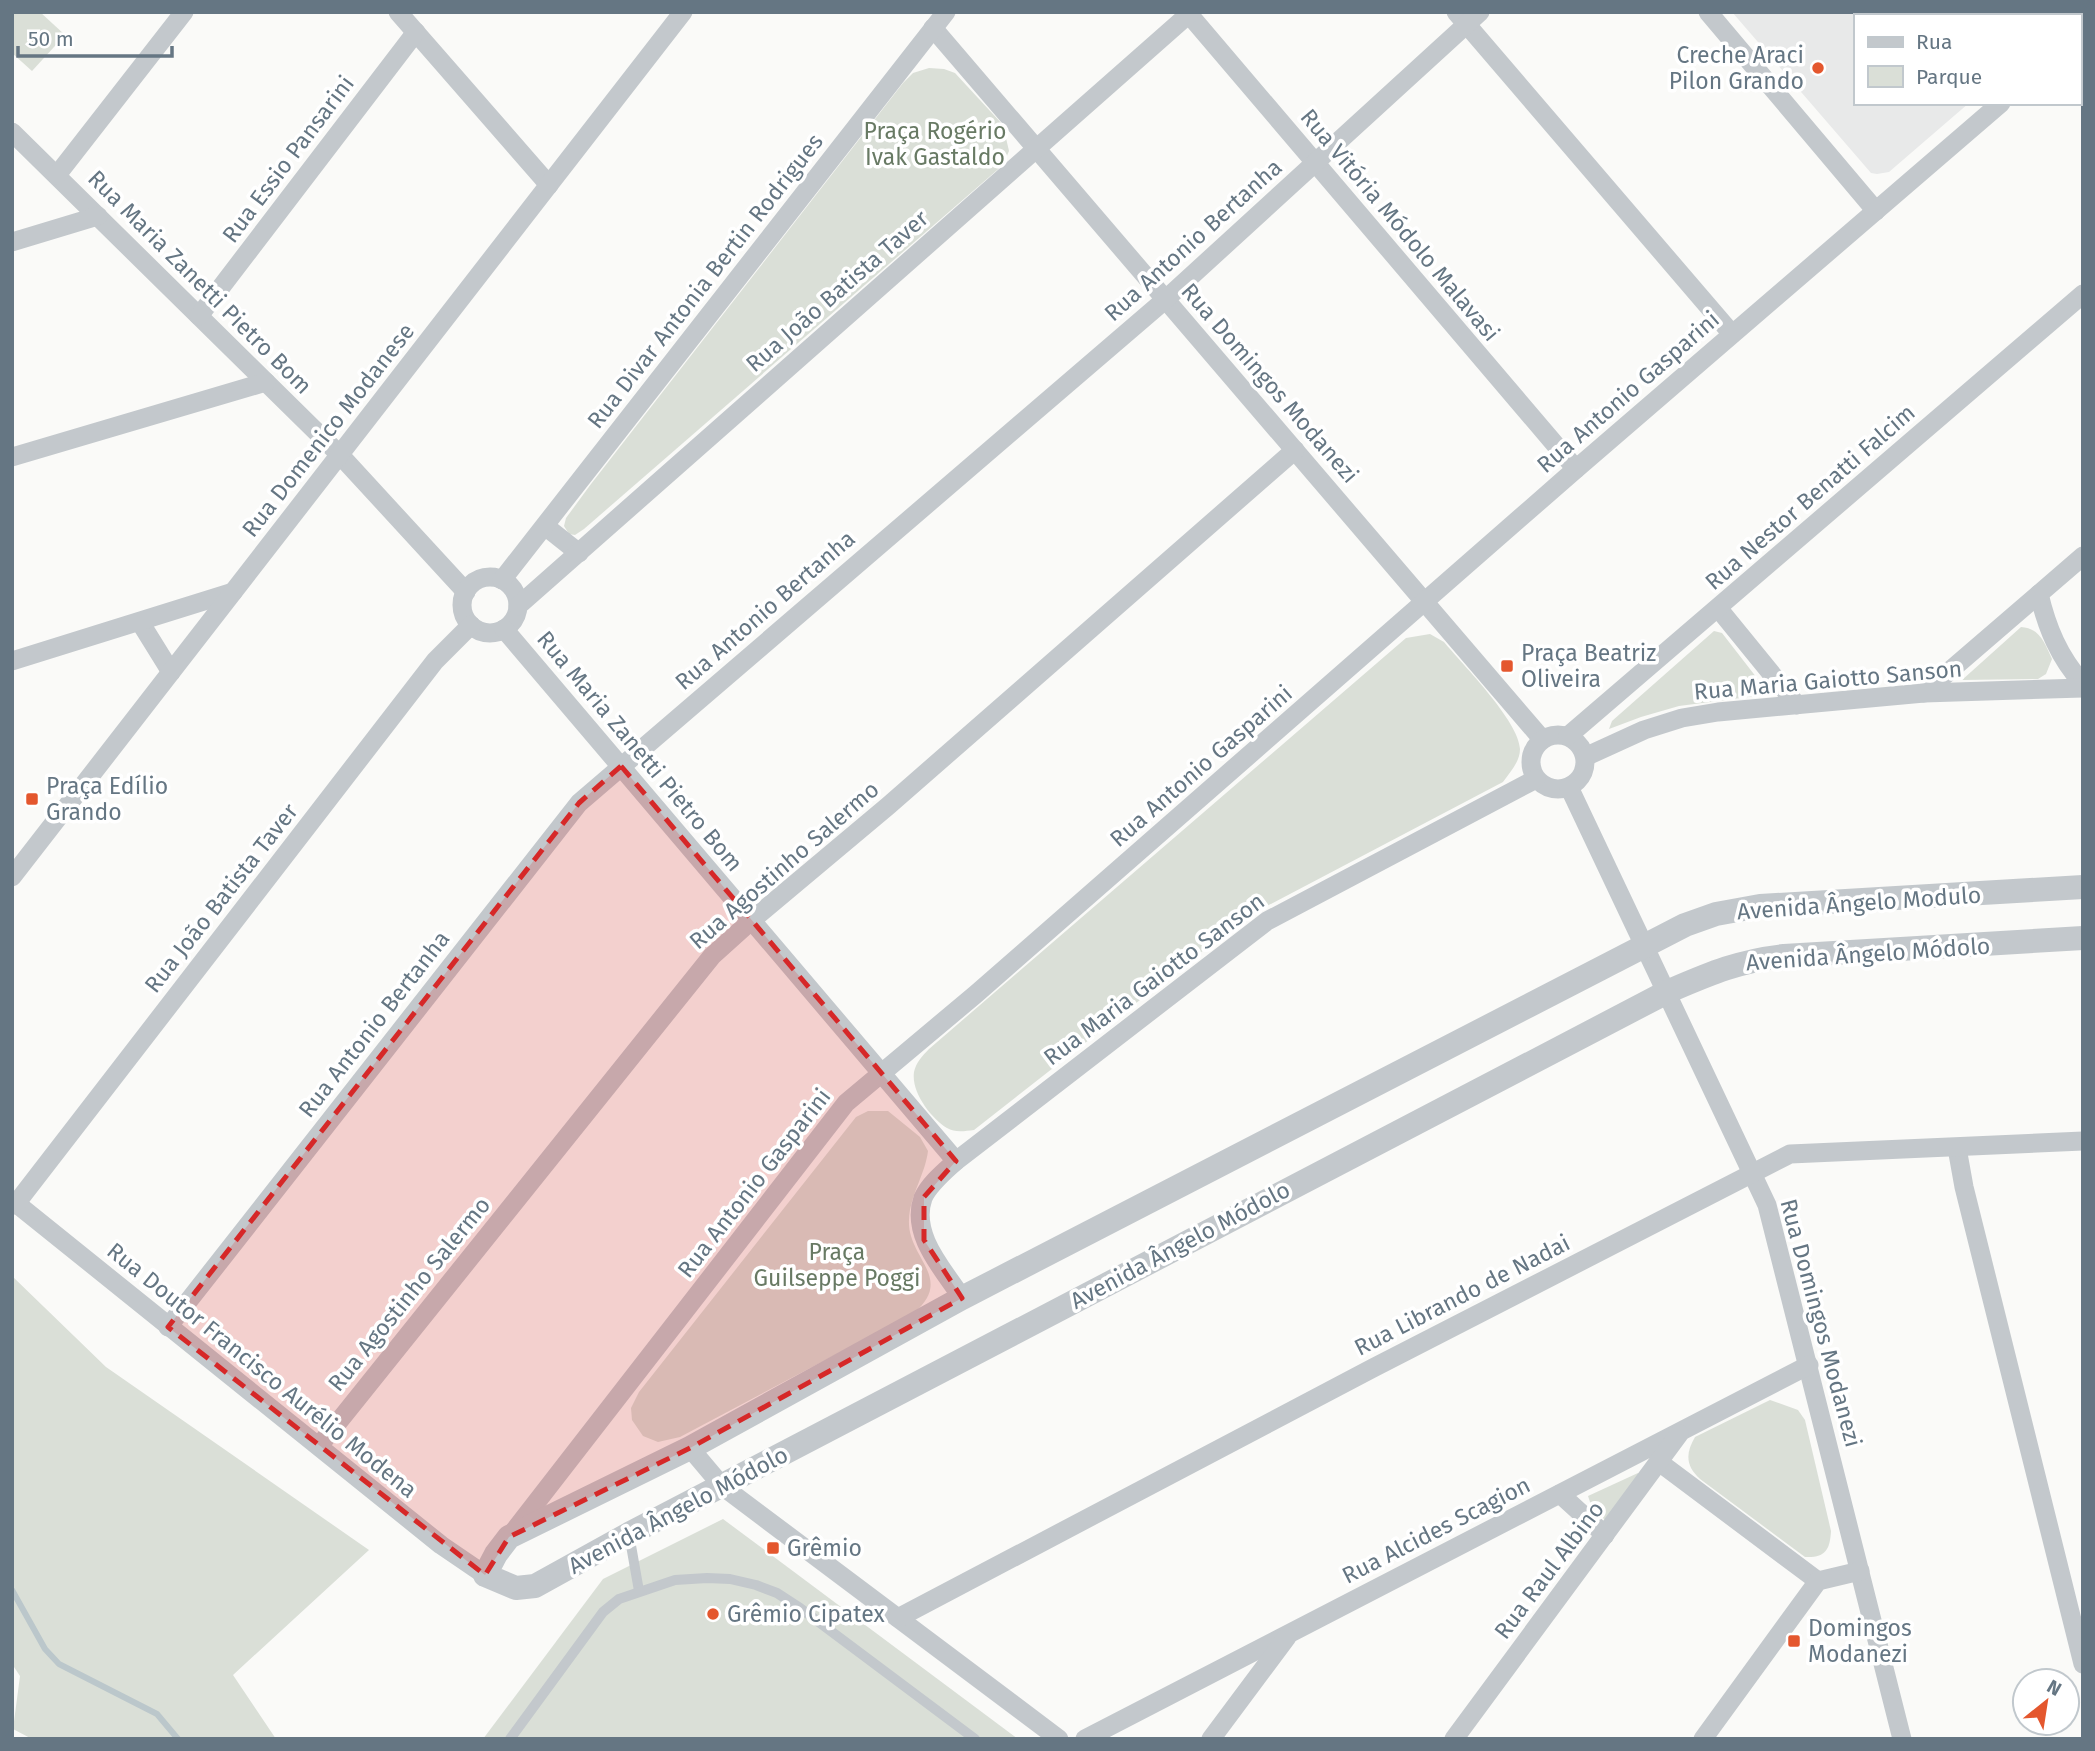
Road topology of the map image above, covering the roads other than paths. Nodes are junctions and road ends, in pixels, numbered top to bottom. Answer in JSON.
{"nodes":[{"id":1,"x":184,"y":12,"type":"edge"},
{"id":2,"x":398,"y":12,"type":"edge"},
{"id":3,"x":1708,"y":12,"type":"edge"},
{"id":4,"x":1188,"y":13,"type":"edge"},
{"id":5,"x":673,"y":16,"type":"edge"},
{"id":6,"x":1468,"y":16,"type":"edge"},
{"id":7,"x":939,"y":20,"type":"edge"},
{"id":8,"x":416,"y":32,"type":"junction"},
{"id":9,"x":1999,"y":105,"type":"edge"},
{"id":10,"x":12,"y":132,"type":"edge"},
{"id":11,"x":1037,"y":148,"type":"junction"},
{"id":12,"x":1315,"y":163,"type":"junction"},
{"id":13,"x":57,"y":176,"type":"junction"},
{"id":14,"x":549,"y":185,"type":"junction"},
{"id":15,"x":1877,"y":211,"type":"junction"},
{"id":16,"x":98,"y":216,"type":"junction"},
{"id":17,"x":12,"y":242,"type":"edge"},
{"id":18,"x":2083,"y":294,"type":"edge"},
{"id":19,"x":1166,"y":299,"type":"junction"},
{"id":20,"x":199,"y":316,"type":"junction"},
{"id":21,"x":1732,"y":334,"type":"junction"},
{"id":22,"x":266,"y":382,"type":"junction"},
{"id":23,"x":1295,"y":450,"type":"junction"},
{"id":24,"x":340,"y":455,"type":"junction"},
{"id":25,"x":12,"y":457,"type":"edge"},
{"id":26,"x":1576,"y":469,"type":"junction"},
{"id":27,"x":545,"y":526,"type":"junction"},
{"id":28,"x":579,"y":553,"type":"junction"},
{"id":29,"x":2083,"y":556,"type":"edge"},
{"id":30,"x":502,"y":580,"type":"junction"},
{"id":31,"x":233,"y":592,"type":"junction"},
{"id":32,"x":466,"y":592,"type":"junction"},
{"id":33,"x":2039,"y":594,"type":"junction"},
{"id":34,"x":1426,"y":603,"type":"junction"},
{"id":35,"x":519,"y":606,"type":"junction"},
{"id":36,"x":1718,"y":608,"type":"junction"},
{"id":37,"x":140,"y":622,"type":"junction"},
{"id":38,"x":471,"y":625,"type":"junction"},
{"id":39,"x":504,"y":629,"type":"junction"},
{"id":40,"x":12,"y":661,"type":"edge"},
{"id":41,"x":171,"y":673,"type":"junction"},
{"id":42,"x":2083,"y":686,"type":"edge"},
{"id":43,"x":1924,"y":692,"type":"junction"},
{"id":44,"x":1797,"y":705,"type":"junction"},
{"id":45,"x":1569,"y":736,"type":"junction"},
{"id":46,"x":1542,"y":739,"type":"junction"},
{"id":47,"x":1585,"y":757,"type":"junction"},
{"id":48,"x":621,"y":766,"type":"junction"},
{"id":49,"x":1536,"y":779,"type":"junction"},
{"id":50,"x":1569,"y":787,"type":"junction"},
{"id":51,"x":12,"y":877,"type":"edge"},
{"id":52,"x":2083,"y":887,"type":"edge"},
{"id":53,"x":752,"y":920,"type":"junction"},
{"id":54,"x":2083,"y":938,"type":"edge"},
{"id":55,"x":1643,"y":946,"type":"junction"},
{"id":56,"x":1667,"y":992,"type":"junction"},
{"id":57,"x":882,"y":1074,"type":"junction"},
{"id":58,"x":2083,"y":1141,"type":"edge"},
{"id":59,"x":1957,"y":1148,"type":"junction"},
{"id":60,"x":956,"y":1161,"type":"junction"},
{"id":61,"x":1751,"y":1173,"type":"junction"},
{"id":62,"x":14,"y":1202,"type":"edge"},
{"id":63,"x":962,"y":1298,"type":"junction"},
{"id":64,"x":168,"y":1327,"type":"junction"},
{"id":65,"x":1809,"y":1365,"type":"junction"},
{"id":66,"x":1682,"y":1431,"type":"junction"},
{"id":67,"x":319,"y":1446,"type":"junction"},
{"id":68,"x":690,"y":1448,"type":"junction"},
{"id":69,"x":1659,"y":1462,"type":"junction"},
{"id":70,"x":722,"y":1486,"type":"junction"},
{"id":71,"x":1560,"y":1493,"type":"junction"},
{"id":72,"x":629,"y":1534,"type":"junction"},
{"id":73,"x":1605,"y":1535,"type":"junction"},
{"id":74,"x":509,"y":1537,"type":"junction"},
{"id":75,"x":1860,"y":1571,"type":"junction"},
{"id":76,"x":485,"y":1575,"type":"junction"},
{"id":77,"x":1818,"y":1581,"type":"junction"},
{"id":78,"x":639,"y":1591,"type":"junction"},
{"id":79,"x":898,"y":1618,"type":"junction"},
{"id":80,"x":1290,"y":1633,"type":"junction"},
{"id":81,"x":2083,"y":1664,"type":"edge"},
{"id":82,"x":510,"y":1739,"type":"edge"},
{"id":83,"x":975,"y":1739,"type":"edge"},
{"id":84,"x":1059,"y":1739,"type":"edge"},
{"id":85,"x":1084,"y":1739,"type":"edge"},
{"id":86,"x":1212,"y":1739,"type":"edge"},
{"id":87,"x":1454,"y":1739,"type":"edge"},
{"id":88,"x":1703,"y":1739,"type":"edge"},
{"id":89,"x":1902,"y":1739,"type":"edge"}],
"edges":[{"from":1,"to":13,"type":"street"},
{"from":2,"to":8,"type":"street"},
{"from":3,"to":15,"type":"street"},
{"from":4,"to":11,"type":"street","name":"Rua João Batista Taver"},
{"from":4,"to":12,"type":"street","name":"Rua Vitória Módolo Malavasi"},
{"from":5,"to":14,"type":"street","name":"Rua Domenico Modanese"},
{"from":6,"to":12,"type":"street","name":"Rua Antonio Bertanha"},
{"from":6,"to":21,"type":"street"},
{"from":7,"to":11,"type":"street","name":"Rua Domingos Modanezi"},
{"from":7,"to":27,"type":"street","name":"Rua Divar Antonia Bertin Rodrigues"},
{"from":8,"to":14,"type":"street"},
{"from":8,"to":20,"type":"street","name":"Rua Essio Pansarini"},
{"from":9,"to":15,"type":"street","name":"Rua Antonio Gasparini"},
{"from":10,"to":13,"type":"street","name":"Rua Maria Zanetti Pietro Bom"},
{"from":11,"to":19,"type":"street","name":"Rua Domingos Modanezi"},
{"from":11,"to":28,"type":"street","name":"Rua João Batista Taver"},
{"from":12,"to":19,"type":"street","name":"Rua Antonio Bertanha"},
{"from":12,"to":26,"type":"street","name":"Rua Vitória Módolo Malavasi"},
{"from":13,"to":16,"type":"street","name":"Rua Maria Zanetti Pietro Bom"},
{"from":14,"to":24,"type":"street","name":"Rua Domenico Modanese"},
{"from":15,"to":21,"type":"street","name":"Rua Antonio Gasparini"},
{"from":16,"to":17,"type":"street"},
{"from":16,"to":20,"type":"street","name":"Rua Maria Zanetti Pietro Bom"},
{"from":18,"to":36,"type":"street","name":"Rua Nestor Benatti Falcim"},
{"from":19,"to":23,"type":"street","name":"Rua Domingos Modanezi"},
{"from":19,"to":48,"type":"street","name":"Rua Antonio Bertanha"},
{"from":20,"to":22,"type":"street","name":"Rua Maria Zanetti Pietro Bom"},
{"from":21,"to":26,"type":"street","name":"Rua Antonio Gasparini"},
{"from":22,"to":24,"type":"street","name":"Rua Maria Zanetti Pietro Bom"},
{"from":22,"to":25,"type":"street"},
{"from":23,"to":34,"type":"street","name":"Rua Domingos Modanezi"},
{"from":23,"to":53,"type":"street","name":"Rua Agostinho Salermo"},
{"from":24,"to":31,"type":"street","name":"Rua Domenico Modanese"},
{"from":24,"to":32,"type":"street","name":"Rua Maria Zanetti Pietro Bom"},
{"from":26,"to":34,"type":"street","name":"Rua Antonio Gasparini"},
{"from":27,"to":28,"type":"street"},
{"from":27,"to":30,"type":"street","name":"Rua Divar Antonia Bertin Rodrigues"},
{"from":28,"to":35,"type":"street","name":"Rua João Batista Taver"},
{"from":29,"to":33,"type":"street"},
{"from":30,"to":32,"type":"street"},
{"from":30,"to":35,"type":"street"},
{"from":31,"to":37,"type":"street"},
{"from":31,"to":41,"type":"street","name":"Rua Domenico Modanese"},
{"from":32,"to":38,"type":"street"},
{"from":33,"to":42,"type":"street"},
{"from":33,"to":43,"type":"street"},
{"from":34,"to":46,"type":"street","name":"Rua Domingos Modanezi"},
{"from":34,"to":57,"type":"street","name":"Rua Antonio Gasparini"},
{"from":35,"to":39,"type":"street"},
{"from":36,"to":44,"type":"street"},
{"from":36,"to":45,"type":"street","name":"Rua Nestor Benatti Falcim"},
{"from":37,"to":40,"type":"street"},
{"from":37,"to":41,"type":"street"},
{"from":38,"to":39,"type":"street"},
{"from":38,"to":62,"type":"street","name":"Rua João Batista Taver"},
{"from":39,"to":48,"type":"street","name":"Rua Maria Zanetti Pietro Bom"},
{"from":41,"to":51,"type":"street","name":"Rua Domenico Modanese"},
{"from":42,"to":43,"type":"street","name":"Rua Maria Gaiotto Sanson"},
{"from":43,"to":44,"type":"street","name":"Rua Maria Gaiotto Sanson"},
{"from":44,"to":47,"type":"street","name":"Rua Maria Gaiotto Sanson"},
{"from":45,"to":46,"type":"street"},
{"from":45,"to":47,"type":"street"},
{"from":46,"to":49,"type":"street"},
{"from":47,"to":50,"type":"street"},
{"from":48,"to":53,"type":"street","name":"Rua Maria Zanetti Pietro Bom"},
{"from":48,"to":64,"type":"street","name":"Rua Antonio Bertanha"},
{"from":49,"to":50,"type":"street"},
{"from":49,"to":60,"type":"street","name":"Rua Maria Gaiotto Sanson"},
{"from":50,"to":55,"type":"street","name":"Rua Domingos Modanezi"},
{"from":52,"to":55,"type":"street","name":"Avenida Ângelo Modulo"},
{"from":53,"to":57,"type":"street","name":"Rua Maria Zanetti Pietro Bom"},
{"from":53,"to":67,"type":"street","name":"Rua Agostinho Salermo"},
{"from":54,"to":56,"type":"street","name":"Avenida Ângelo Módolo"},
{"from":55,"to":56,"type":"street","name":"Rua Domingos Modanezi"},
{"from":55,"to":63,"type":"street"},
{"from":56,"to":61,"type":"street","name":"Rua Domingos Modanezi"},
{"from":56,"to":70,"type":"street","name":"Avenida Ângelo Módolo"},
{"from":57,"to":60,"type":"street","name":"Rua Maria Zanetti Pietro Bom"},
{"from":57,"to":74,"type":"street","name":"Rua Antonio Gasparini"},
{"from":58,"to":59,"type":"street","name":"Rua Librando de Nadai"},
{"from":59,"to":61,"type":"street","name":"Rua Librando de Nadai"},
{"from":59,"to":81,"type":"street"},
{"from":60,"to":63,"type":"street","name":"Rua Maria Gaiotto Sanson"},
{"from":61,"to":65,"type":"street","name":"Rua Domingos Modanezi"},
{"from":61,"to":79,"type":"street","name":"Rua Librando de Nadai"},
{"from":62,"to":64,"type":"street","name":"Rua Doutor Francisco Aurélio Modena"},
{"from":63,"to":68,"type":"street"},
{"from":64,"to":67,"type":"street","name":"Rua Doutor Francisco Aurélio Modena"},
{"from":65,"to":66,"type":"street","name":"Rua Alcides Scagion"},
{"from":65,"to":75,"type":"street","name":"Rua Domingos Modanezi"},
{"from":66,"to":69,"type":"street","name":"Rua Raul Albino"},
{"from":66,"to":71,"type":"street","name":"Rua Alcides Scagion"},
{"from":67,"to":76,"type":"street","name":"Rua Doutor Francisco Aurélio Modena"},
{"from":68,"to":70,"type":"street"},
{"from":68,"to":74,"type":"street"},
{"from":69,"to":73,"type":"street","name":"Rua Raul Albino"},
{"from":69,"to":77,"type":"street"},
{"from":70,"to":72,"type":"street","name":"Avenida Ângelo Módolo"},
{"from":70,"to":79,"type":"street"},
{"from":71,"to":73,"type":"street"},
{"from":71,"to":80,"type":"street","name":"Rua Alcides Scagion"},
{"from":72,"to":76,"type":"street","name":"Avenida Ângelo Módolo"},
{"from":72,"to":78,"type":"lane"},
{"from":73,"to":87,"type":"street","name":"Rua Raul Albino"},
{"from":74,"to":76,"type":"street"},
{"from":75,"to":77,"type":"street"},
{"from":75,"to":89,"type":"street","name":"Rua Domingos Modanezi"},
{"from":77,"to":88,"type":"street"},
{"from":78,"to":82,"type":"lane"},
{"from":78,"to":83,"type":"lane"},
{"from":79,"to":84,"type":"street"},
{"from":80,"to":85,"type":"street","name":"Rua Alcides Scagion"},
{"from":80,"to":86,"type":"street"}]}
